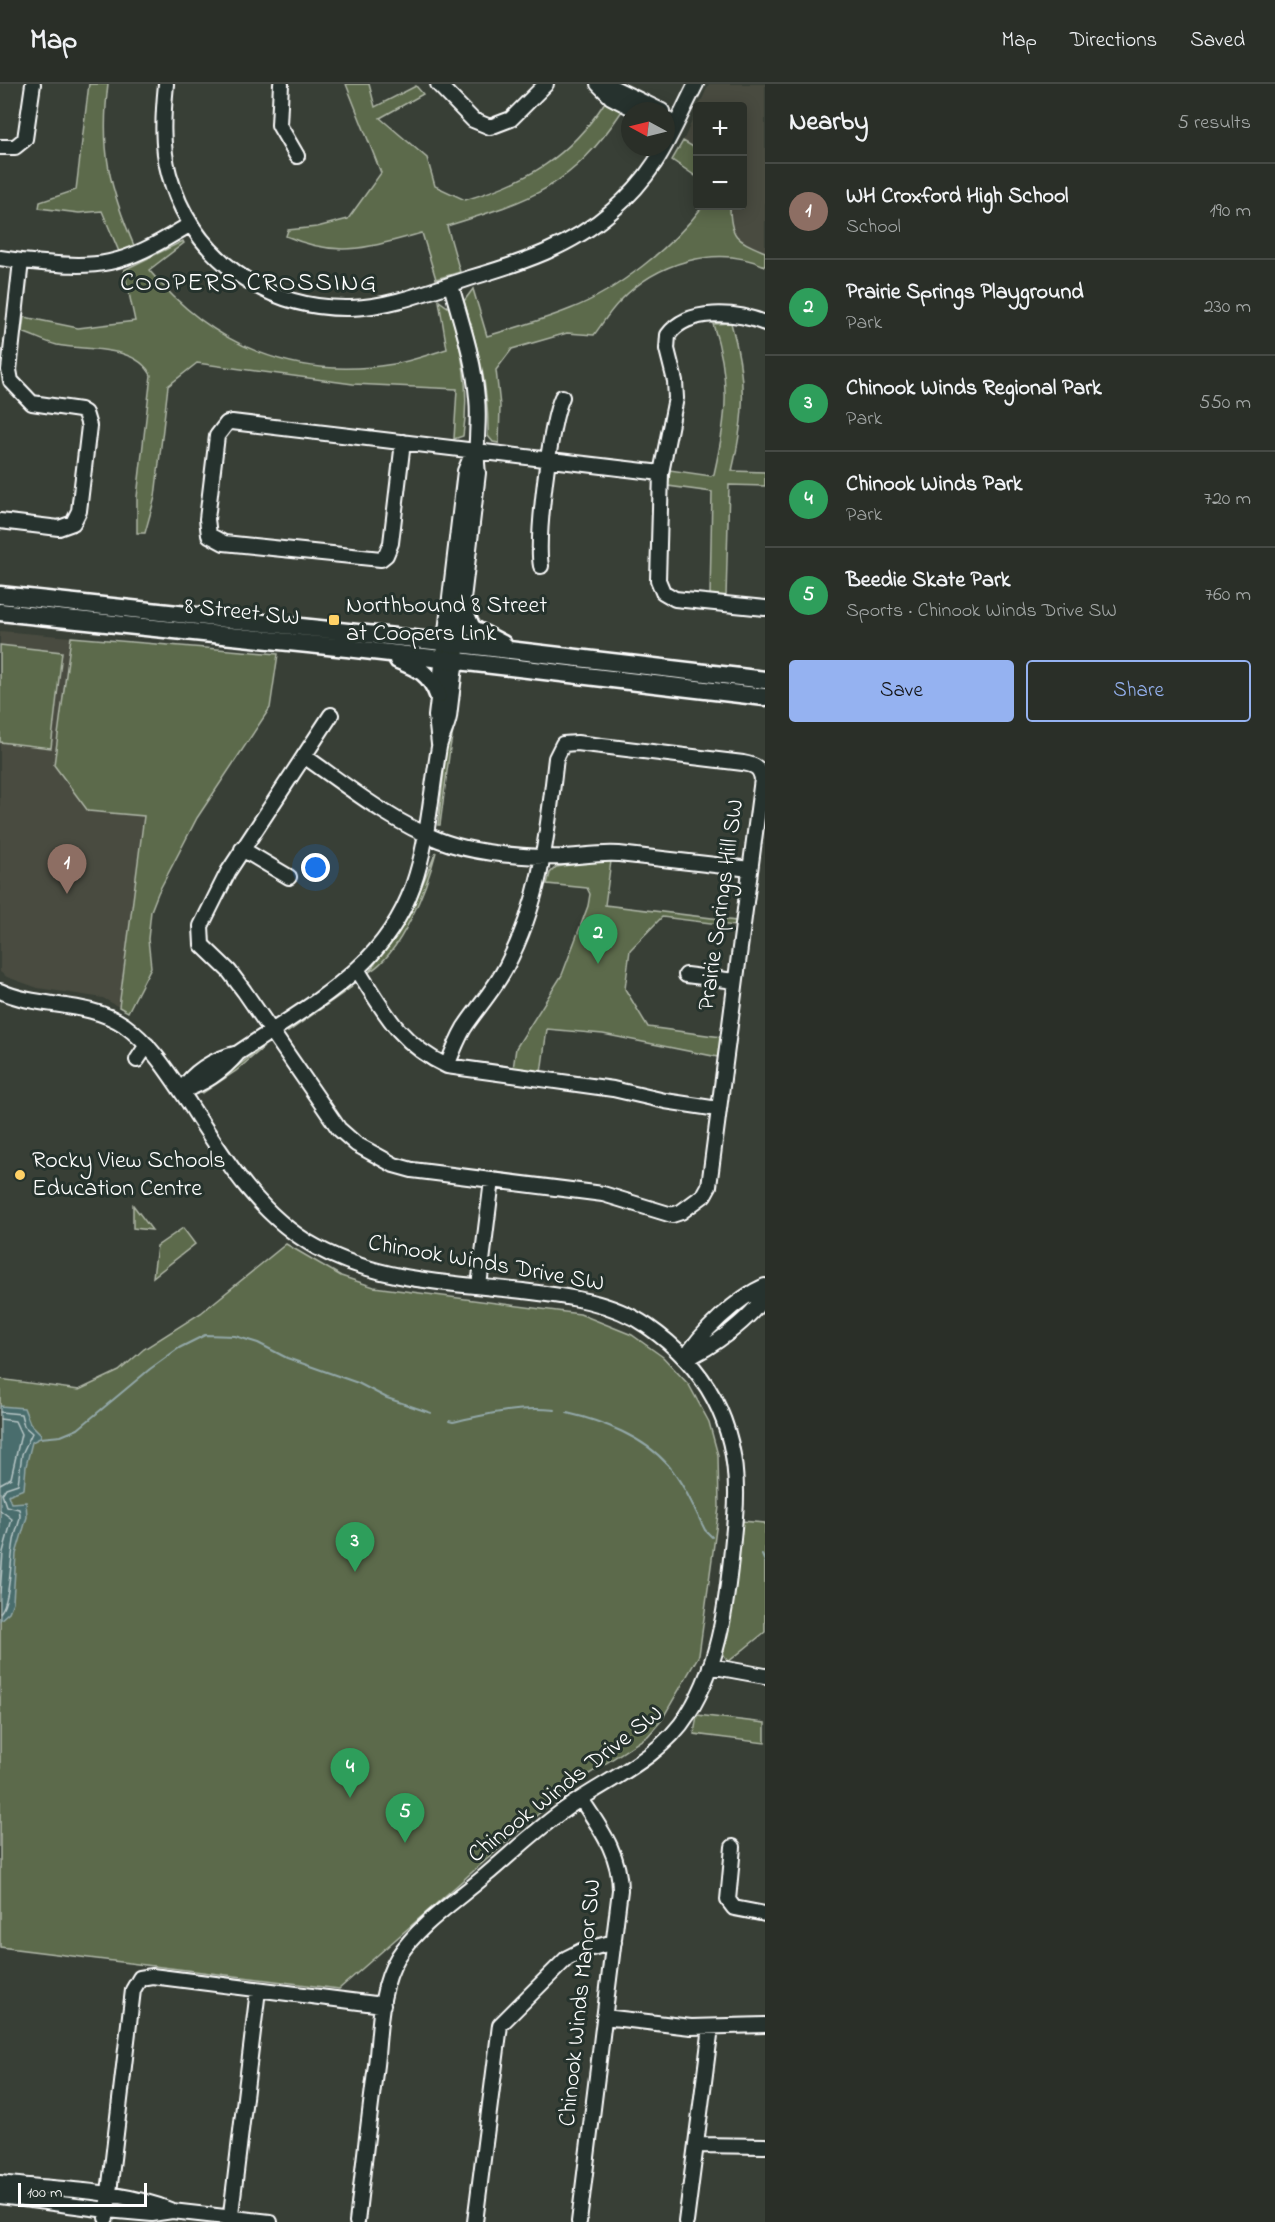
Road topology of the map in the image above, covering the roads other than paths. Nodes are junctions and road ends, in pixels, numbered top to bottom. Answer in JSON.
{"nodes":[{"id":1,"x":33,"y":84,"type":"edge"},
{"id":2,"x":166,"y":84,"type":"edge"},
{"id":3,"x":281,"y":84,"type":"edge"},
{"id":4,"x":438,"y":84,"type":"edge"},
{"id":5,"x":546,"y":84,"type":"edge"},
{"id":6,"x":598,"y":84,"type":"edge"},
{"id":7,"x":606,"y":84,"type":"edge"},
{"id":8,"x":696,"y":84,"type":"edge"},
{"id":9,"x":621,"y":102,"type":"edge"},
{"id":10,"x":639,"y":102,"type":"edge"},
{"id":11,"x":675,"y":110,"type":"edge"},
{"id":12,"x":0,"y":147,"type":"edge"},
{"id":13,"x":297,"y":156,"type":"dead end"},
{"id":14,"x":654,"y":156,"type":"edge"},
{"id":15,"x":189,"y":225,"type":"junction"},
{"id":16,"x":0,"y":258,"type":"edge"},
{"id":17,"x":21,"y":261,"type":"junction"},
{"id":18,"x":450,"y":285,"type":"junction"},
{"id":19,"x":765,"y":323,"type":"edge"},
{"id":20,"x":562,"y":397,"type":"dead end"},
{"id":21,"x":403,"y":442,"type":"junction"},
{"id":22,"x":474,"y":450,"type":"junction"},
{"id":23,"x":550,"y":459,"type":"junction"},
{"id":24,"x":661,"y":473,"type":"junction"},
{"id":25,"x":0,"y":521,"type":"edge"},
{"id":26,"x":541,"y":566,"type":"dead end"},
{"id":27,"x":0,"y":595,"type":"edge"},
{"id":28,"x":462,"y":606,"type":"junction"},
{"id":29,"x":765,"y":608,"type":"edge"},
{"id":30,"x":0,"y":612,"type":"edge"},
{"id":31,"x":377,"y":651,"type":"junction"},
{"id":32,"x":450,"y":651,"type":"junction"},
{"id":33,"x":520,"y":651,"type":"junction"},
{"id":34,"x":765,"y":680,"type":"edge"},
{"id":35,"x":438,"y":694,"type":"junction"},
{"id":36,"x":765,"y":698,"type":"edge"},
{"id":37,"x":331,"y":715,"type":"dead end"},
{"id":38,"x":439,"y":744,"type":"junction"},
{"id":39,"x":304,"y":756,"type":"junction"},
{"id":40,"x":428,"y":835,"type":"junction"},
{"id":41,"x":242,"y":849,"type":"junction"},
{"id":42,"x":545,"y":857,"type":"junction"},
{"id":43,"x":750,"y":869,"type":"junction"},
{"id":44,"x":289,"y":877,"type":"dead end"},
{"id":45,"x":357,"y":969,"type":"junction"},
{"id":46,"x":686,"y":975,"type":"dead end"},
{"id":47,"x":735,"y":981,"type":"junction"},
{"id":48,"x":0,"y":991,"type":"edge"},
{"id":49,"x":271,"y":1030,"type":"junction"},
{"id":50,"x":147,"y":1045,"type":"junction"},
{"id":51,"x":138,"y":1060,"type":"dead end"},
{"id":52,"x":447,"y":1066,"type":"junction"},
{"id":53,"x":181,"y":1091,"type":"junction"},
{"id":54,"x":718,"y":1109,"type":"junction"},
{"id":55,"x":492,"y":1180,"type":"junction"},
{"id":56,"x":479,"y":1286,"type":"junction"},
{"id":57,"x":765,"y":1286,"type":"edge"},
{"id":58,"x":765,"y":1294,"type":"edge"},
{"id":59,"x":685,"y":1359,"type":"junction"},
{"id":60,"x":710,"y":1666,"type":"junction"},
{"id":61,"x":765,"y":1676,"type":"edge"},
{"id":62,"x":581,"y":1799,"type":"junction"},
{"id":63,"x":733,"y":1847,"type":"dead end"},
{"id":64,"x":765,"y":1914,"type":"edge"},
{"id":65,"x":614,"y":1942,"type":"junction"},
{"id":66,"x":258,"y":1990,"type":"junction"},
{"id":67,"x":383,"y":2005,"type":"junction"},
{"id":68,"x":604,"y":2018,"type":"junction"},
{"id":69,"x":765,"y":2025,"type":"edge"},
{"id":70,"x":711,"y":2027,"type":"junction"},
{"id":71,"x":696,"y":2145,"type":"junction"},
{"id":72,"x":765,"y":2146,"type":"edge"},
{"id":73,"x":0,"y":2183,"type":"edge"},
{"id":74,"x":108,"y":2195,"type":"junction"},
{"id":75,"x":0,"y":2196,"type":"edge"},
{"id":76,"x":172,"y":2211,"type":"junction"},
{"id":77,"x":106,"y":2214,"type":"junction"},
{"id":78,"x":231,"y":2219,"type":"edge"},
{"id":79,"x":270,"y":2222,"type":"edge"},
{"id":80,"x":357,"y":2222,"type":"edge"},
{"id":81,"x":475,"y":2222,"type":"edge"},
{"id":82,"x":579,"y":2222,"type":"edge"},
{"id":83,"x":686,"y":2222,"type":"edge"}],
"edges":[{"from":1,"to":12,"type":"street"},
{"from":2,"to":15,"type":"street"},
{"from":3,"to":13,"type":"street"},
{"from":4,"to":5,"type":"street"},
{"from":6,"to":9,"type":"street"},
{"from":7,"to":10,"type":"street"},
{"from":8,"to":11,"type":"street"},
{"from":14,"to":18,"type":"street"},
{"from":15,"to":17,"type":"street"},
{"from":15,"to":18,"type":"street"},
{"from":16,"to":17,"type":"street"},
{"from":17,"to":25,"type":"street"},
{"from":18,"to":22,"type":"street"},
{"from":19,"to":24,"type":"street"},
{"from":20,"to":23,"type":"street"},
{"from":21,"to":21,"type":"street"},
{"from":21,"to":22,"type":"street"},
{"from":22,"to":23,"type":"street"},
{"from":22,"to":28,"type":"street"},
{"from":22,"to":32,"type":"street"},
{"from":23,"to":24,"type":"street"},
{"from":23,"to":26,"type":"street"},
{"from":24,"to":29,"type":"street"},
{"from":27,"to":32,"type":"main road","name":"8 Street SW"},
{"from":28,"to":32,"type":"street"},
{"from":28,"to":33,"type":"main road"},
{"from":30,"to":31,"type":"main road","name":"8 Street SW"},
{"from":31,"to":32,"type":"main road","name":"8 Street SW"},
{"from":31,"to":35,"type":"main road"},
{"from":32,"to":33,"type":"main road","name":"8 Street SW"},
{"from":32,"to":35,"type":"street"},
{"from":32,"to":36,"type":"main road","name":"8 Street SW"},
{"from":32,"to":38,"type":"street"},
{"from":33,"to":34,"type":"main road","name":"8 Street SW"},
{"from":35,"to":38,"type":"street"},
{"from":37,"to":39,"type":"street"},
{"from":38,"to":40,"type":"street"},
{"from":39,"to":40,"type":"street"},
{"from":39,"to":41,"type":"street"},
{"from":40,"to":42,"type":"street"},
{"from":40,"to":45,"type":"street"},
{"from":41,"to":44,"type":"street"},
{"from":41,"to":49,"type":"street"},
{"from":42,"to":43,"type":"street"},
{"from":42,"to":43,"type":"street","name":"Prairie Springs Hill SW"},
{"from":42,"to":52,"type":"street"},
{"from":43,"to":47,"type":"street","name":"Prairie Springs Hill SW"},
{"from":45,"to":49,"type":"street"},
{"from":45,"to":52,"type":"street"},
{"from":46,"to":47,"type":"street"},
{"from":47,"to":54,"type":"street","name":"Prairie Springs Hill SW"},
{"from":48,"to":50,"type":"street","name":"Chinook Winds Drive SW"},
{"from":49,"to":53,"type":"street"},
{"from":49,"to":55,"type":"street"},
{"from":50,"to":51,"type":"street"},
{"from":50,"to":53,"type":"street","name":"Chinook Winds Drive SW"},
{"from":52,"to":54,"type":"street"},
{"from":53,"to":56,"type":"street","name":"Chinook Winds Drive SW"},
{"from":54,"to":55,"type":"street","name":"Prairie Springs Hill SW"},
{"from":55,"to":56,"type":"street"},
{"from":56,"to":59,"type":"street","name":"Chinook Winds Drive SW"},
{"from":57,"to":59,"type":"street"},
{"from":58,"to":59,"type":"street"},
{"from":59,"to":60,"type":"street","name":"Chinook Winds Drive SW"},
{"from":60,"to":61,"type":"street"},
{"from":60,"to":62,"type":"street","name":"Chinook Winds Drive SW"},
{"from":62,"to":65,"type":"street","name":"Chinook Winds Manor SW"},
{"from":62,"to":67,"type":"street","name":"Chinook Winds Drive SW"},
{"from":63,"to":64,"type":"street"},
{"from":65,"to":68,"type":"street","name":"Chinook Winds Manor SW"},
{"from":65,"to":81,"type":"street"},
{"from":66,"to":67,"type":"street"},
{"from":66,"to":74,"type":"street"},
{"from":66,"to":78,"type":"street"},
{"from":67,"to":80,"type":"street","name":"Chinook Winds Drive SW"},
{"from":68,"to":70,"type":"street"},
{"from":68,"to":82,"type":"street","name":"Chinook Winds Manor SW"},
{"from":69,"to":70,"type":"street"},
{"from":70,"to":71,"type":"street"},
{"from":71,"to":72,"type":"street"},
{"from":71,"to":83,"type":"street"},
{"from":73,"to":74,"type":"street"},
{"from":74,"to":76,"type":"street"},
{"from":74,"to":77,"type":"street"},
{"from":75,"to":77,"type":"street"},
{"from":76,"to":77,"type":"street"},
{"from":76,"to":78,"type":"street"},
{"from":78,"to":79,"type":"street"}]}
